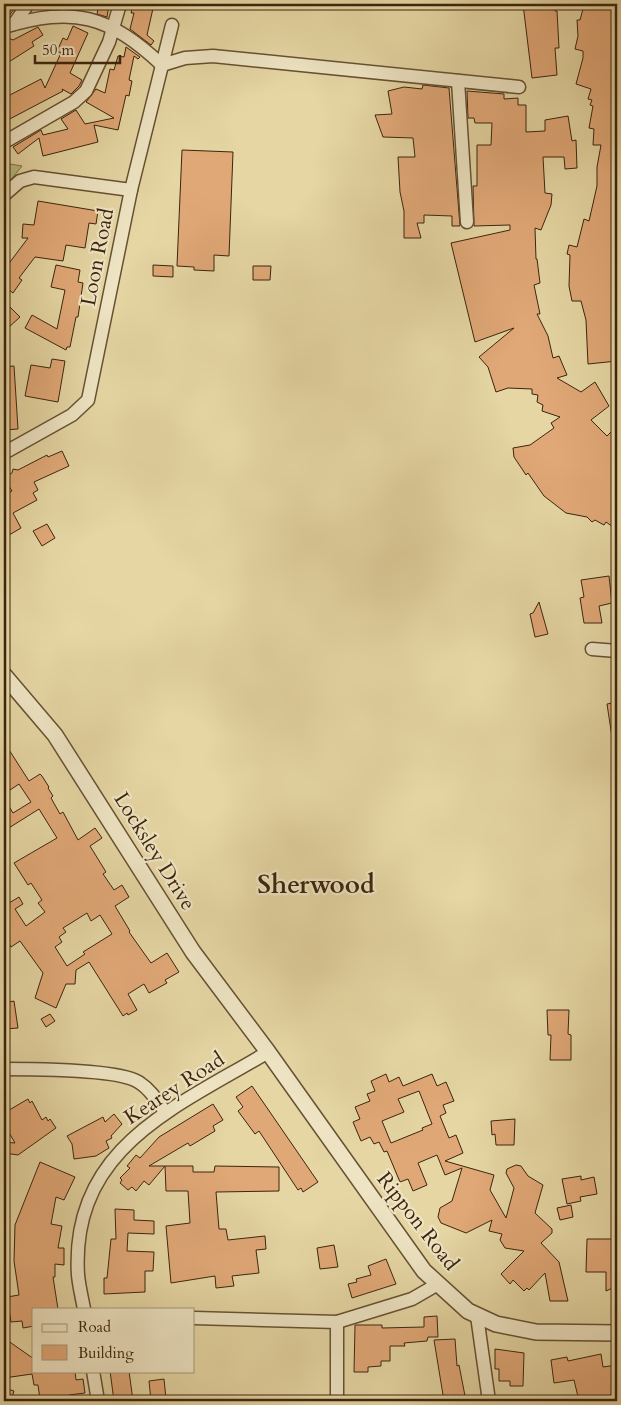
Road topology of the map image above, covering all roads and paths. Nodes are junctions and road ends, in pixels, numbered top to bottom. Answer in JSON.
{"nodes":[{"id":1,"x":28,"y":4,"type":"edge"},
{"id":2,"x":120,"y":4,"type":"edge"},
{"id":3,"x":172,"y":24,"type":"dead end"},
{"id":4,"x":9,"y":26,"type":"edge"},
{"id":5,"x":114,"y":29,"type":"junction"},
{"id":6,"x":162,"y":65,"type":"junction"},
{"id":7,"x":458,"y":81,"type":"junction"},
{"id":8,"x":519,"y":87,"type":"dead end"},
{"id":9,"x":8,"y":140,"type":"dead end"},
{"id":10,"x":131,"y":190,"type":"junction"},
{"id":11,"x":4,"y":195,"type":"edge"},
{"id":12,"x":467,"y":222,"type":"dead end"},
{"id":13,"x":4,"y":453,"type":"edge"},
{"id":14,"x":592,"y":649,"type":"dead end"},
{"id":15,"x":617,"y":651,"type":"edge"},
{"id":16,"x":4,"y":675,"type":"edge"},
{"id":17,"x":268,"y":1052,"type":"junction"},
{"id":18,"x":4,"y":1070,"type":"edge"},
{"id":19,"x":165,"y":1112,"type":"junction"},
{"id":20,"x":438,"y":1284,"type":"junction"},
{"id":21,"x":84,"y":1308,"type":"edge"},
{"id":22,"x":477,"y":1316,"type":"junction"},
{"id":23,"x":195,"y":1318,"type":"edge"},
{"id":24,"x":337,"y":1322,"type":"junction"},
{"id":25,"x":617,"y":1333,"type":"edge"},
{"id":26,"x":93,"y":1372,"type":"edge"},
{"id":27,"x":98,"y":1401,"type":"edge"},
{"id":28,"x":337,"y":1401,"type":"edge"},
{"id":29,"x":489,"y":1401,"type":"edge"}],
"edges":[{"from":1,"to":4,"type":"street"},
{"from":2,"to":5,"type":"street"},
{"from":3,"to":6,"type":"street","name":"Loon Road"},
{"from":4,"to":5,"type":"street"},
{"from":5,"to":6,"type":"street"},
{"from":5,"to":9,"type":"street"},
{"from":6,"to":7,"type":"street"},
{"from":6,"to":10,"type":"street","name":"Loon Road"},
{"from":7,"to":8,"type":"street"},
{"from":7,"to":12,"type":"street"},
{"from":10,"to":11,"type":"street"},
{"from":10,"to":13,"type":"street","name":"Loon Road"},
{"from":14,"to":15,"type":"street"},
{"from":16,"to":17,"type":"street","name":"Locksley Drive"},
{"from":17,"to":19,"type":"street","name":"Kearey Road"},
{"from":17,"to":20,"type":"street","name":"Rippon Road"},
{"from":18,"to":19,"type":"street"},
{"from":19,"to":21,"type":"street","name":"Kearey Road"},
{"from":20,"to":22,"type":"street","name":"Rippon Road"},
{"from":20,"to":24,"type":"street"},
{"from":22,"to":25,"type":"street","name":"Rippon Road"},
{"from":22,"to":29,"type":"street"},
{"from":23,"to":24,"type":"street"},
{"from":24,"to":28,"type":"street"},
{"from":26,"to":27,"type":"street"}]}
